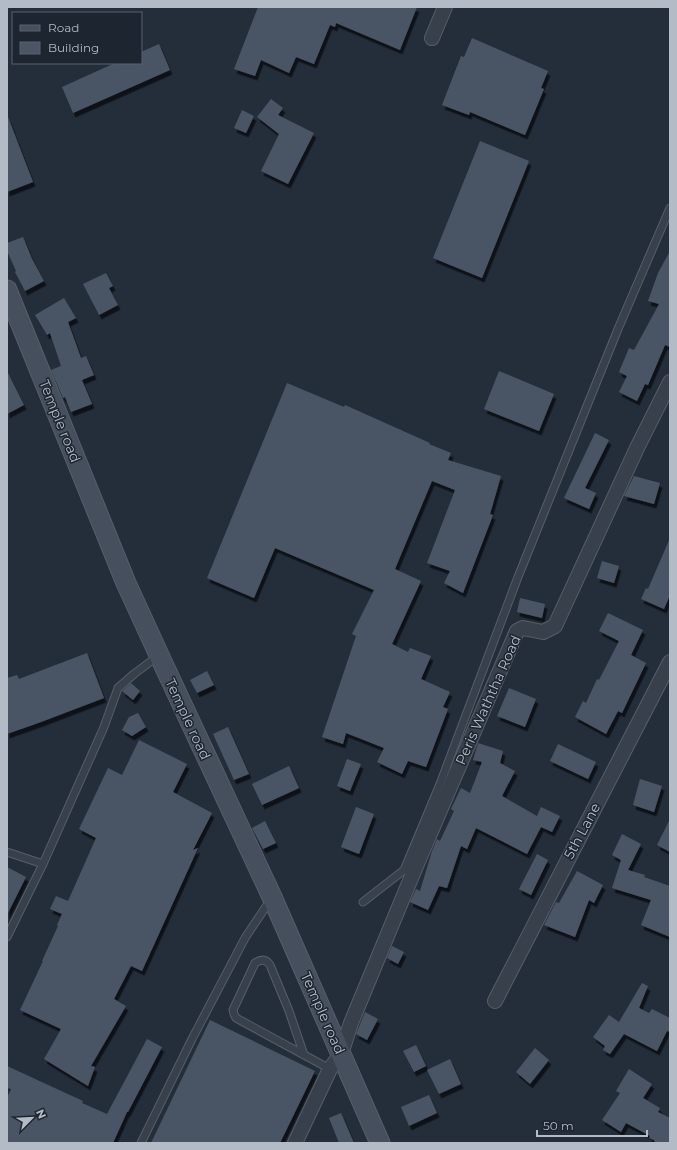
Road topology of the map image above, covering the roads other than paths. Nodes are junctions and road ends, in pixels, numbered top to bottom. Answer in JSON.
{"nodes":[{"id":1,"x":445,"y":7,"type":"edge"},
{"id":2,"x":432,"y":38,"type":"dead end"},
{"id":3,"x":670,"y":208,"type":"edge"},
{"id":4,"x":7,"y":290,"type":"edge"},
{"id":5,"x":670,"y":382,"type":"edge"},
{"id":6,"x":159,"y":655,"type":"junction"},
{"id":7,"x":670,"y":662,"type":"edge"},
{"id":8,"x":7,"y":852,"type":"edge"},
{"id":9,"x":43,"y":864,"type":"junction"},
{"id":10,"x":272,"y":897,"type":"junction"},
{"id":11,"x":363,"y":902,"type":"dead end"},
{"id":12,"x":7,"y":937,"type":"edge"},
{"id":13,"x":495,"y":1001,"type":"dead end"},
{"id":14,"x":304,"y":1055,"type":"junction"},
{"id":15,"x":335,"y":1062,"type":"junction"},
{"id":16,"x":141,"y":1143,"type":"edge"},
{"id":17,"x":295,"y":1143,"type":"edge"},
{"id":18,"x":380,"y":1143,"type":"edge"}],
"edges":[{"from":1,"to":2,"type":"street"},
{"from":3,"to":11,"type":"lane"},
{"from":4,"to":6,"type":"street","name":"Temple road"},
{"from":5,"to":15,"type":"street","name":"Peris Waththa Road"},
{"from":6,"to":9,"type":"lane"},
{"from":6,"to":10,"type":"street","name":"Temple road"},
{"from":7,"to":13,"type":"street","name":"5th Lane"},
{"from":8,"to":9,"type":"lane"},
{"from":9,"to":12,"type":"lane"},
{"from":10,"to":15,"type":"street","name":"Temple road"},
{"from":10,"to":16,"type":"lane"},
{"from":14,"to":14,"type":"lane"},
{"from":14,"to":15,"type":"lane"},
{"from":15,"to":17,"type":"street","name":"Peris Waththa Road"},
{"from":15,"to":18,"type":"street","name":"Temple road"}]}
